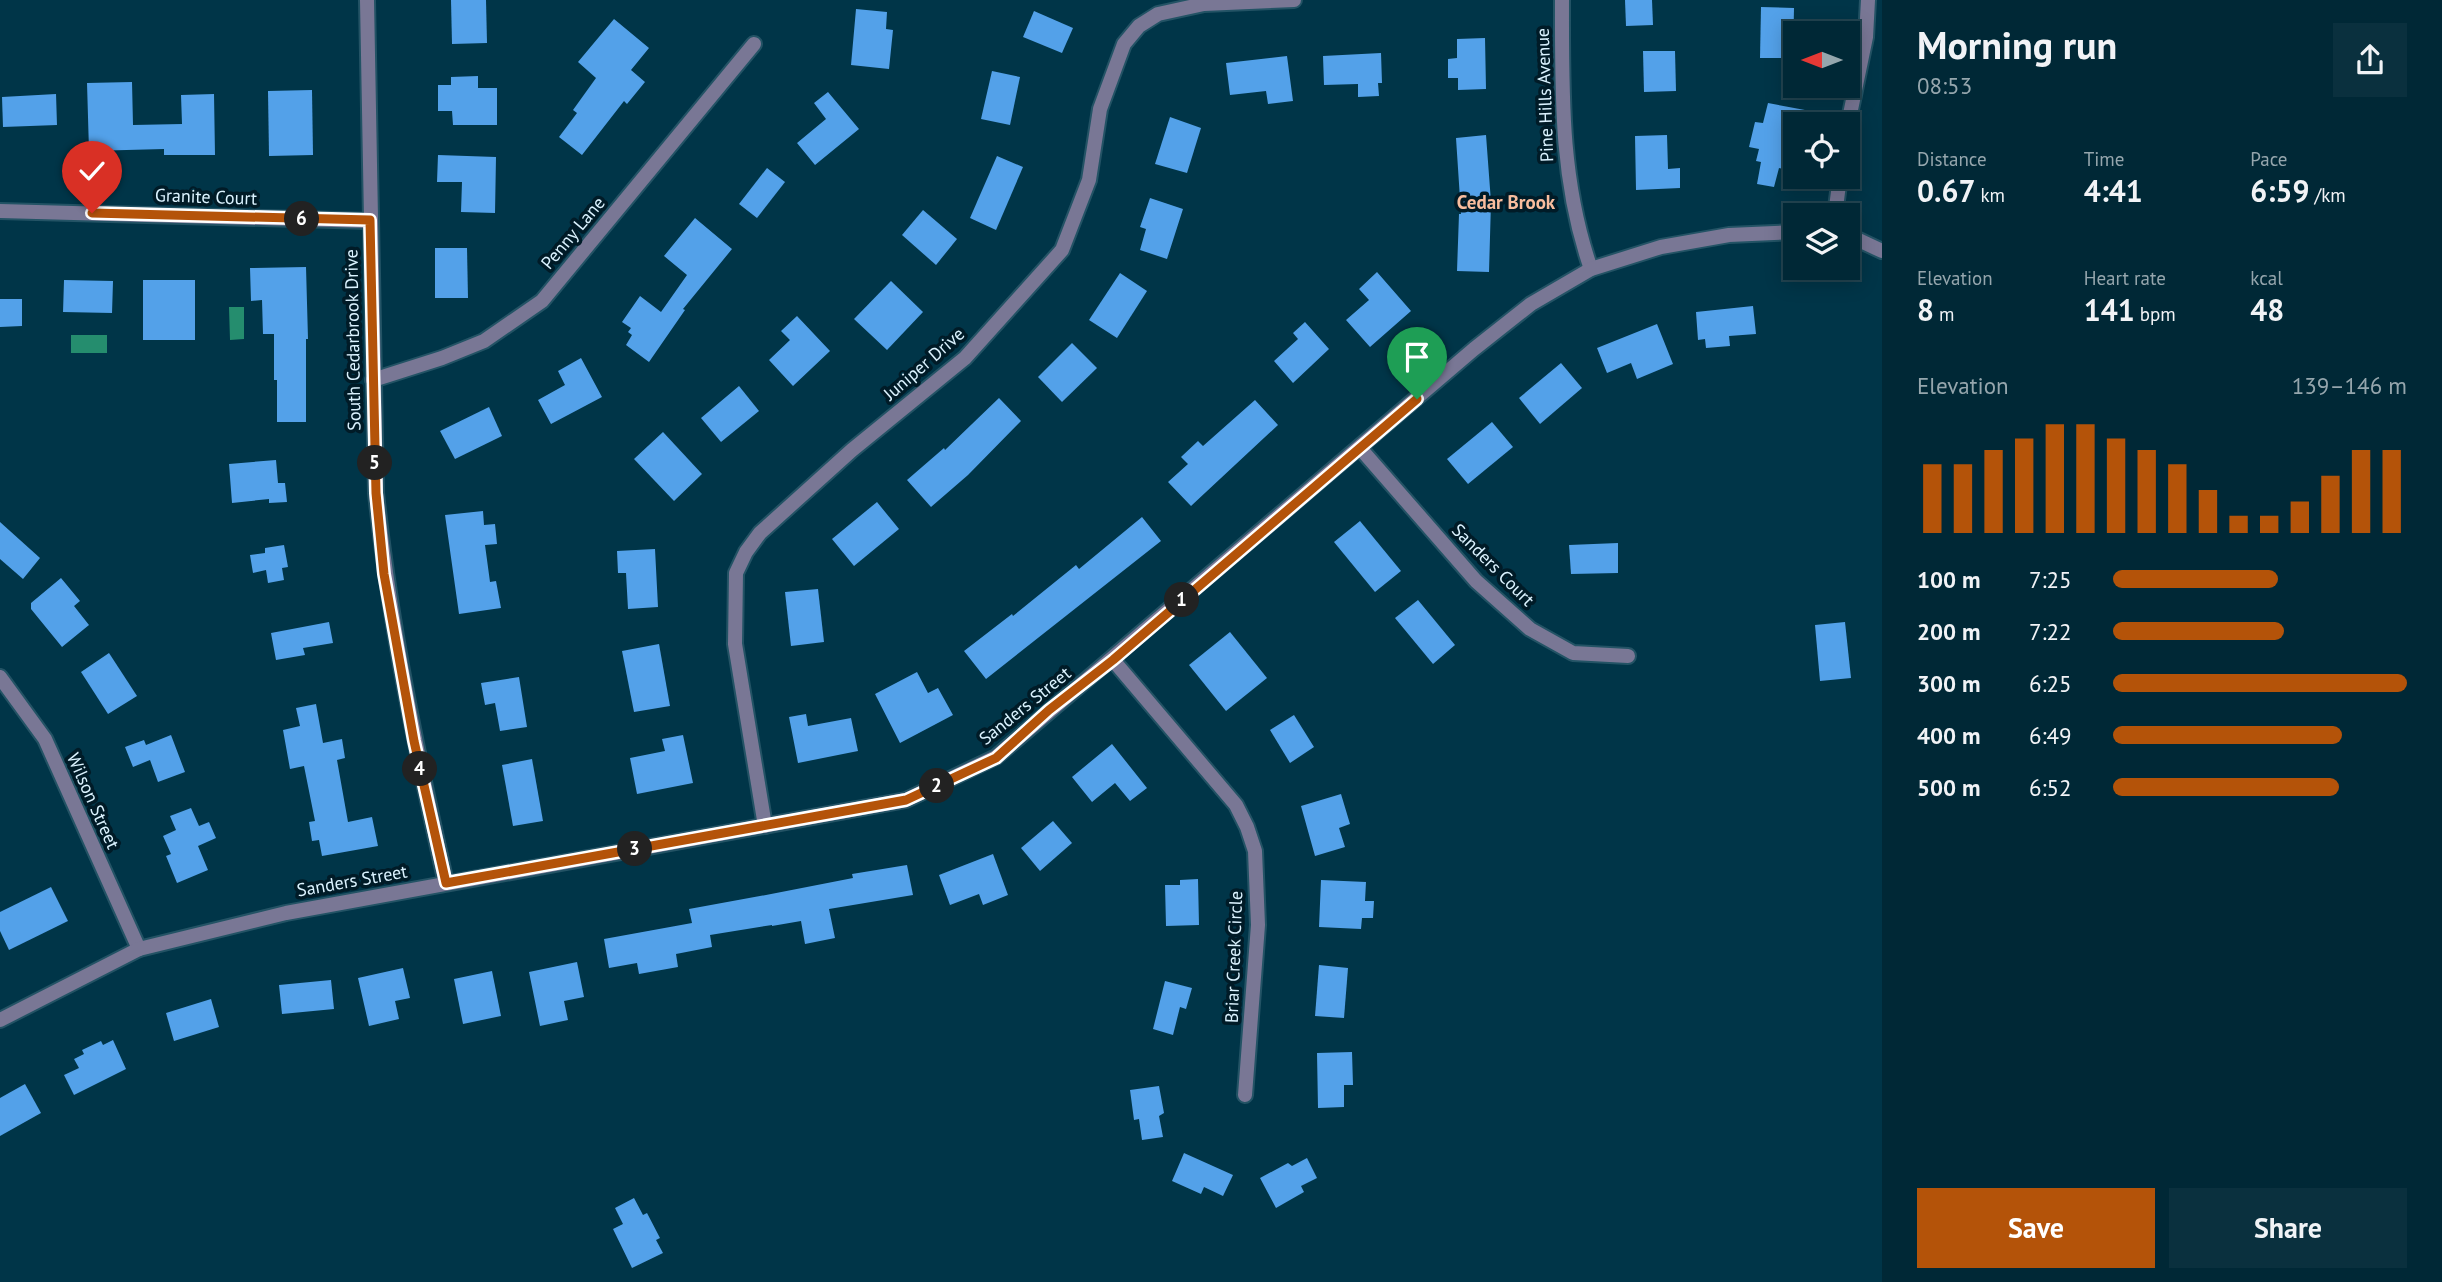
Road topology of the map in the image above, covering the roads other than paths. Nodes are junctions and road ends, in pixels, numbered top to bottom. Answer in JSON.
{"nodes":[{"id":1,"x":366,"y":0,"type":"edge"},
{"id":2,"x":1294,"y":0,"type":"edge"},
{"id":3,"x":1562,"y":0,"type":"edge"},
{"id":4,"x":1868,"y":0,"type":"edge"},
{"id":5,"x":754,"y":44,"type":"dead end"},
{"id":6,"x":1850,"y":112,"type":"edge"},
{"id":7,"x":0,"y":211,"type":"edge"},
{"id":8,"x":370,"y":220,"type":"junction"},
{"id":9,"x":1783,"y":233,"type":"edge"},
{"id":10,"x":1860,"y":241,"type":"edge"},
{"id":11,"x":1882,"y":251,"type":"edge"},
{"id":12,"x":1591,"y":269,"type":"junction"},
{"id":13,"x":373,"y":380,"type":"junction"},
{"id":14,"x":1360,"y":448,"type":"junction"},
{"id":15,"x":1628,"y":656,"type":"dead end"},
{"id":16,"x":1113,"y":660,"type":"junction"},
{"id":17,"x":0,"y":677,"type":"edge"},
{"id":18,"x":765,"y":826,"type":"junction"},
{"id":19,"x":446,"y":883,"type":"junction"},
{"id":20,"x":139,"y":949,"type":"junction"},
{"id":21,"x":0,"y":1020,"type":"edge"},
{"id":22,"x":1245,"y":1095,"type":"dead end"}],
"edges":[{"from":1,"to":8,"type":"street","name":"South Cedarbrook Drive"},
{"from":2,"to":18,"type":"street","name":"Juniper Drive"},
{"from":3,"to":12,"type":"street","name":"Pine Hills Avenue"},
{"from":4,"to":6,"type":"street"},
{"from":5,"to":13,"type":"street","name":"Penny Lane"},
{"from":7,"to":8,"type":"street","name":"Granite Court"},
{"from":8,"to":13,"type":"street","name":"South Cedarbrook Drive"},
{"from":9,"to":12,"type":"street","name":"Sanders Street"},
{"from":10,"to":11,"type":"street"},
{"from":12,"to":14,"type":"street","name":"Sanders Street"},
{"from":13,"to":19,"type":"street","name":"South Cedarbrook Drive"},
{"from":14,"to":15,"type":"street","name":"Sanders Court"},
{"from":14,"to":16,"type":"street","name":"Sanders Street"},
{"from":16,"to":18,"type":"street","name":"Sanders Street"},
{"from":16,"to":22,"type":"street","name":"Briar Creek Circle"},
{"from":17,"to":20,"type":"street","name":"Wilson Street"},
{"from":18,"to":19,"type":"street","name":"Sanders Street"},
{"from":19,"to":20,"type":"street","name":"Sanders Street"},
{"from":20,"to":21,"type":"street","name":"Sanders Street"}]}
